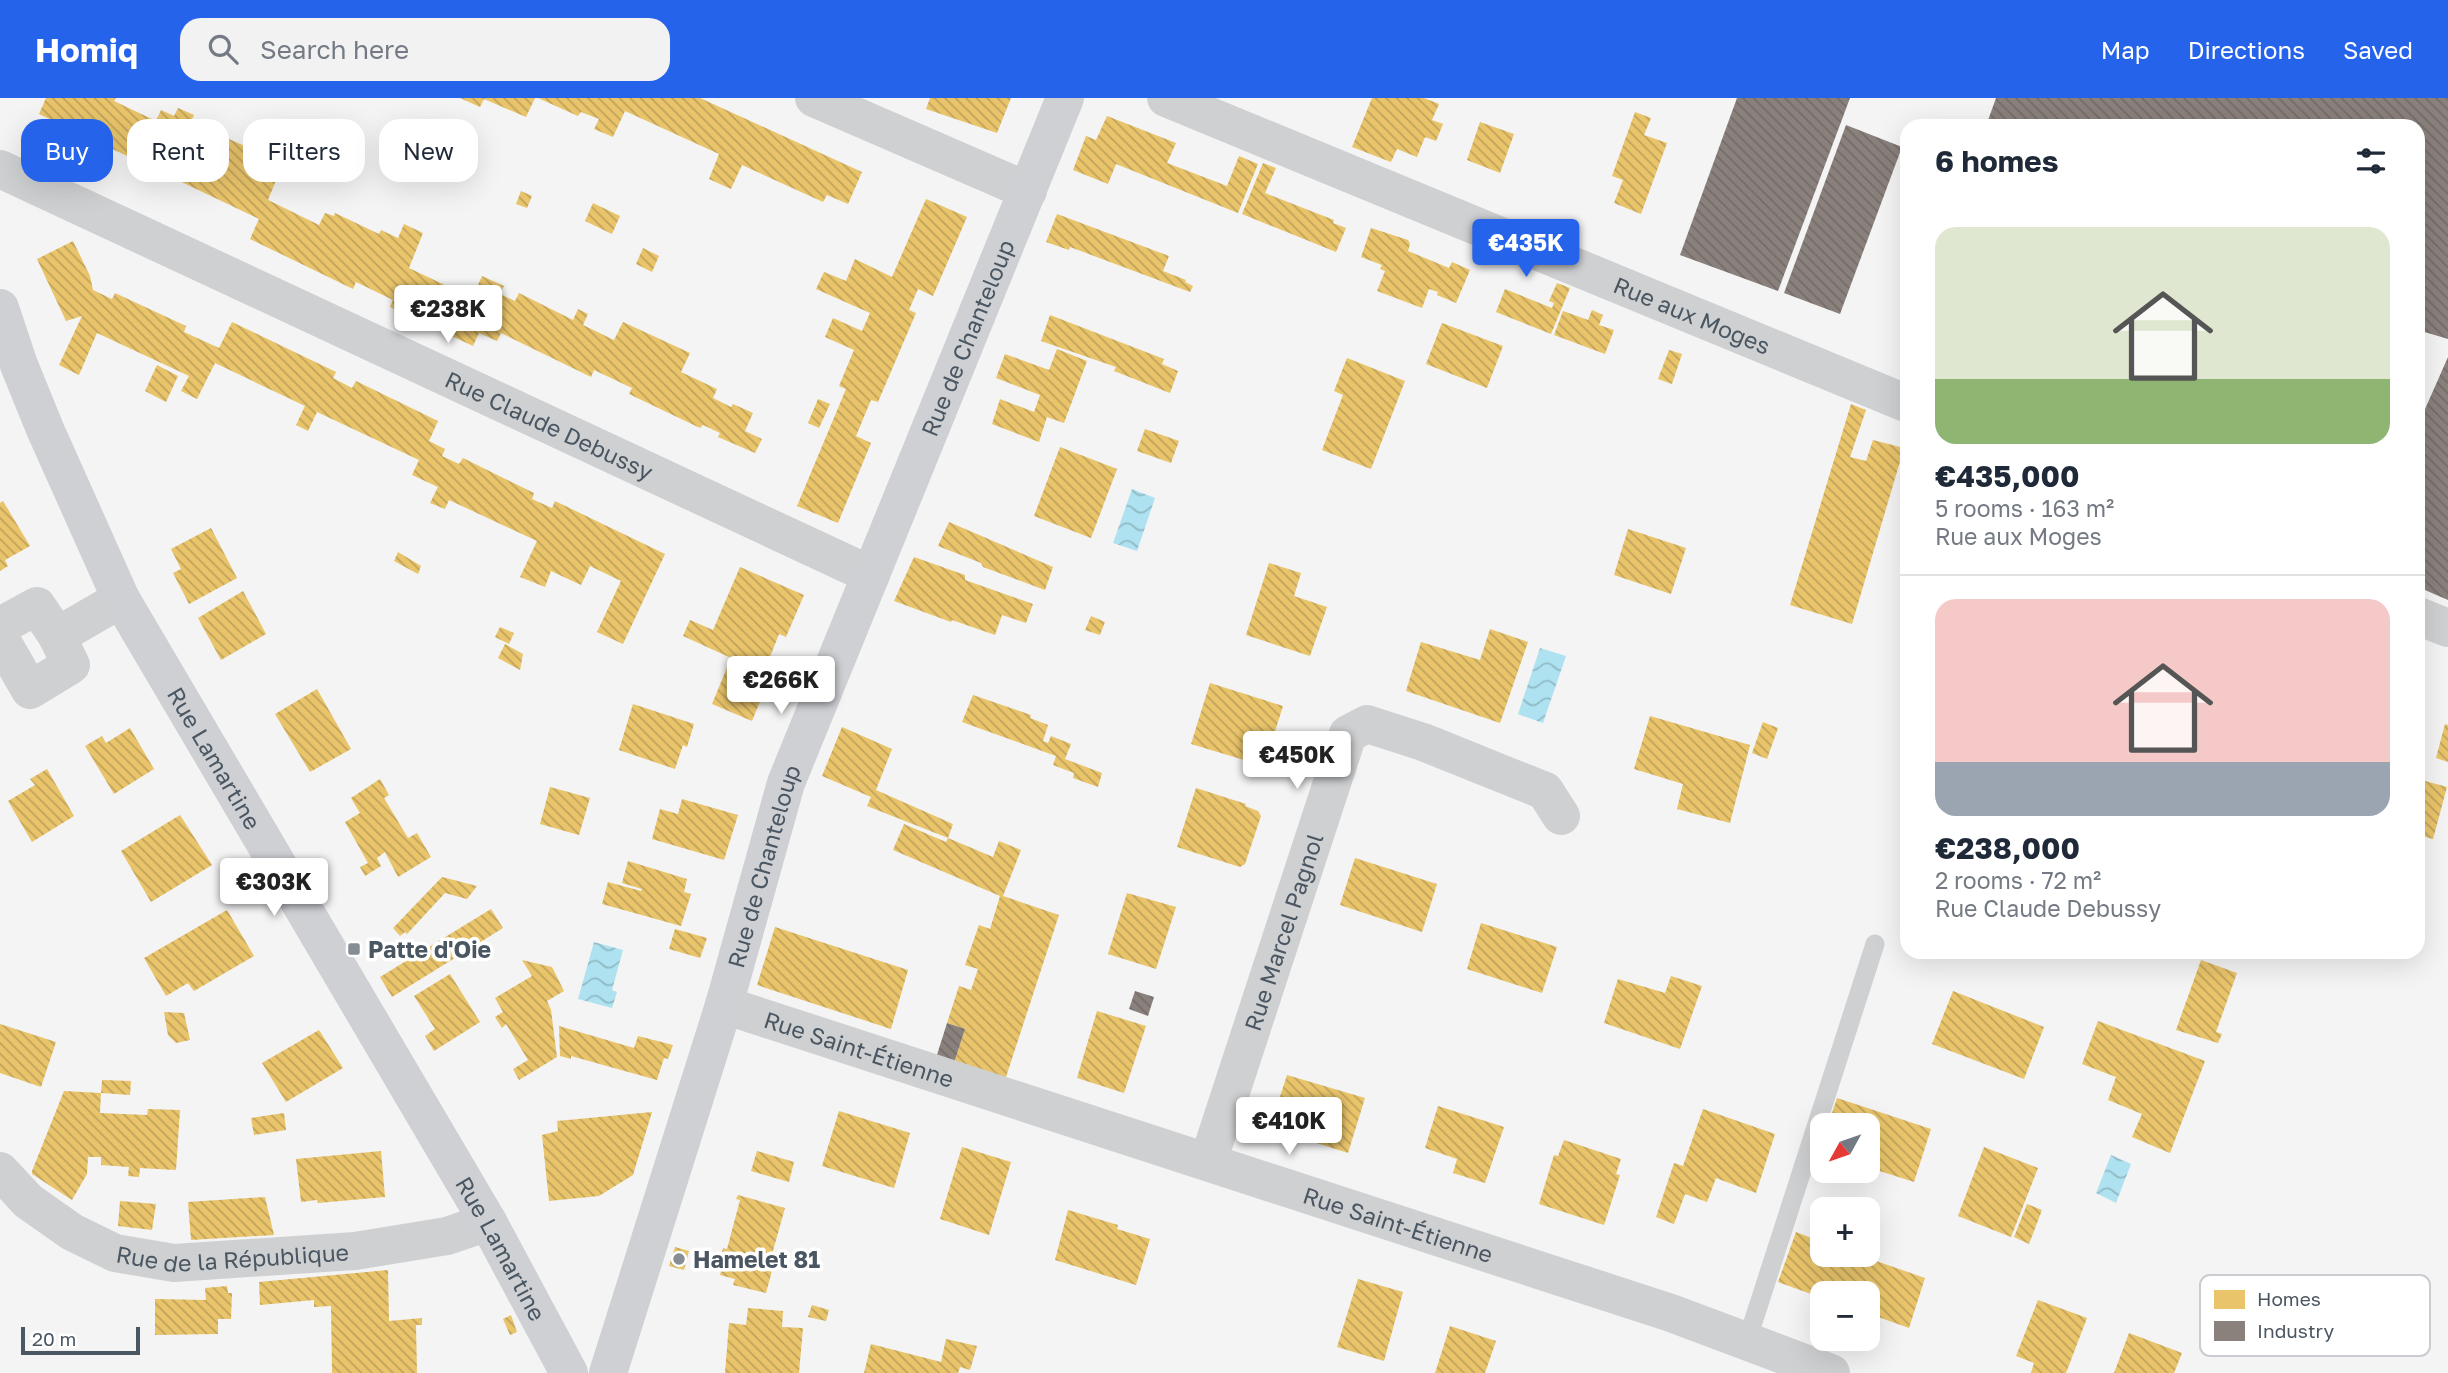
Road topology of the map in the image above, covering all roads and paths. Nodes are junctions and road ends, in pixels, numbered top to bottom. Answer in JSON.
{"nodes":[{"id":1,"x":814,"y":98,"type":"edge"},
{"id":2,"x":1065,"y":98,"type":"edge"},
{"id":3,"x":1166,"y":98,"type":"edge"},
{"id":4,"x":0,"y":169,"type":"edge"},
{"id":5,"x":1028,"y":191,"type":"junction"},
{"id":6,"x":0,"y":308,"type":"edge"},
{"id":7,"x":1900,"y":401,"type":"edge"},
{"id":8,"x":871,"y":575,"type":"junction"},
{"id":9,"x":121,"y":599,"type":"junction"},
{"id":10,"x":2425,"y":619,"type":"edge"},
{"id":11,"x":0,"y":626,"type":"edge"},
{"id":12,"x":2448,"y":628,"type":"edge"},
{"id":13,"x":57,"y":636,"type":"junction"},
{"id":14,"x":0,"y":638,"type":"edge"},
{"id":15,"x":1561,"y":816,"type":"dead end"},
{"id":16,"x":1875,"y":944,"type":"dead end"},
{"id":17,"x":724,"y":1005,"type":"junction"},
{"id":18,"x":1208,"y":1162,"type":"junction"},
{"id":19,"x":0,"y":1171,"type":"edge"},
{"id":20,"x":488,"y":1222,"type":"junction"},
{"id":21,"x":1747,"y":1341,"type":"junction"},
{"id":22,"x":569,"y":1373,"type":"edge"},
{"id":23,"x":608,"y":1373,"type":"edge"},
{"id":24,"x":1831,"y":1373,"type":"edge"}],
"edges":[{"from":1,"to":5,"type":"street"},
{"from":2,"to":5,"type":"street","name":"Rue de Chanteloup"},
{"from":3,"to":7,"type":"street","name":"Rue aux Moges"},
{"from":4,"to":8,"type":"street","name":"Rue Claude Debussy"},
{"from":5,"to":8,"type":"street","name":"Rue de Chanteloup"},
{"from":6,"to":9,"type":"street","name":"Rue Lamartine"},
{"from":8,"to":17,"type":"street","name":"Rue de Chanteloup"},
{"from":9,"to":13,"type":"street"},
{"from":9,"to":20,"type":"street","name":"Rue Lamartine"},
{"from":10,"to":12,"type":"street"},
{"from":11,"to":13,"type":"street"},
{"from":13,"to":14,"type":"street"},
{"from":15,"to":18,"type":"street","name":"Rue Marcel Pagnol"},
{"from":16,"to":21,"type":"lane"},
{"from":17,"to":18,"type":"street","name":"Rue Saint-Étienne"},
{"from":17,"to":23,"type":"street","name":"Rue de Chanteloup"},
{"from":18,"to":21,"type":"street","name":"Rue Saint-Étienne"},
{"from":19,"to":20,"type":"street","name":"Rue de la République"},
{"from":20,"to":22,"type":"street","name":"Rue Lamartine"},
{"from":21,"to":24,"type":"street","name":"Rue Saint-Étienne"}]}
